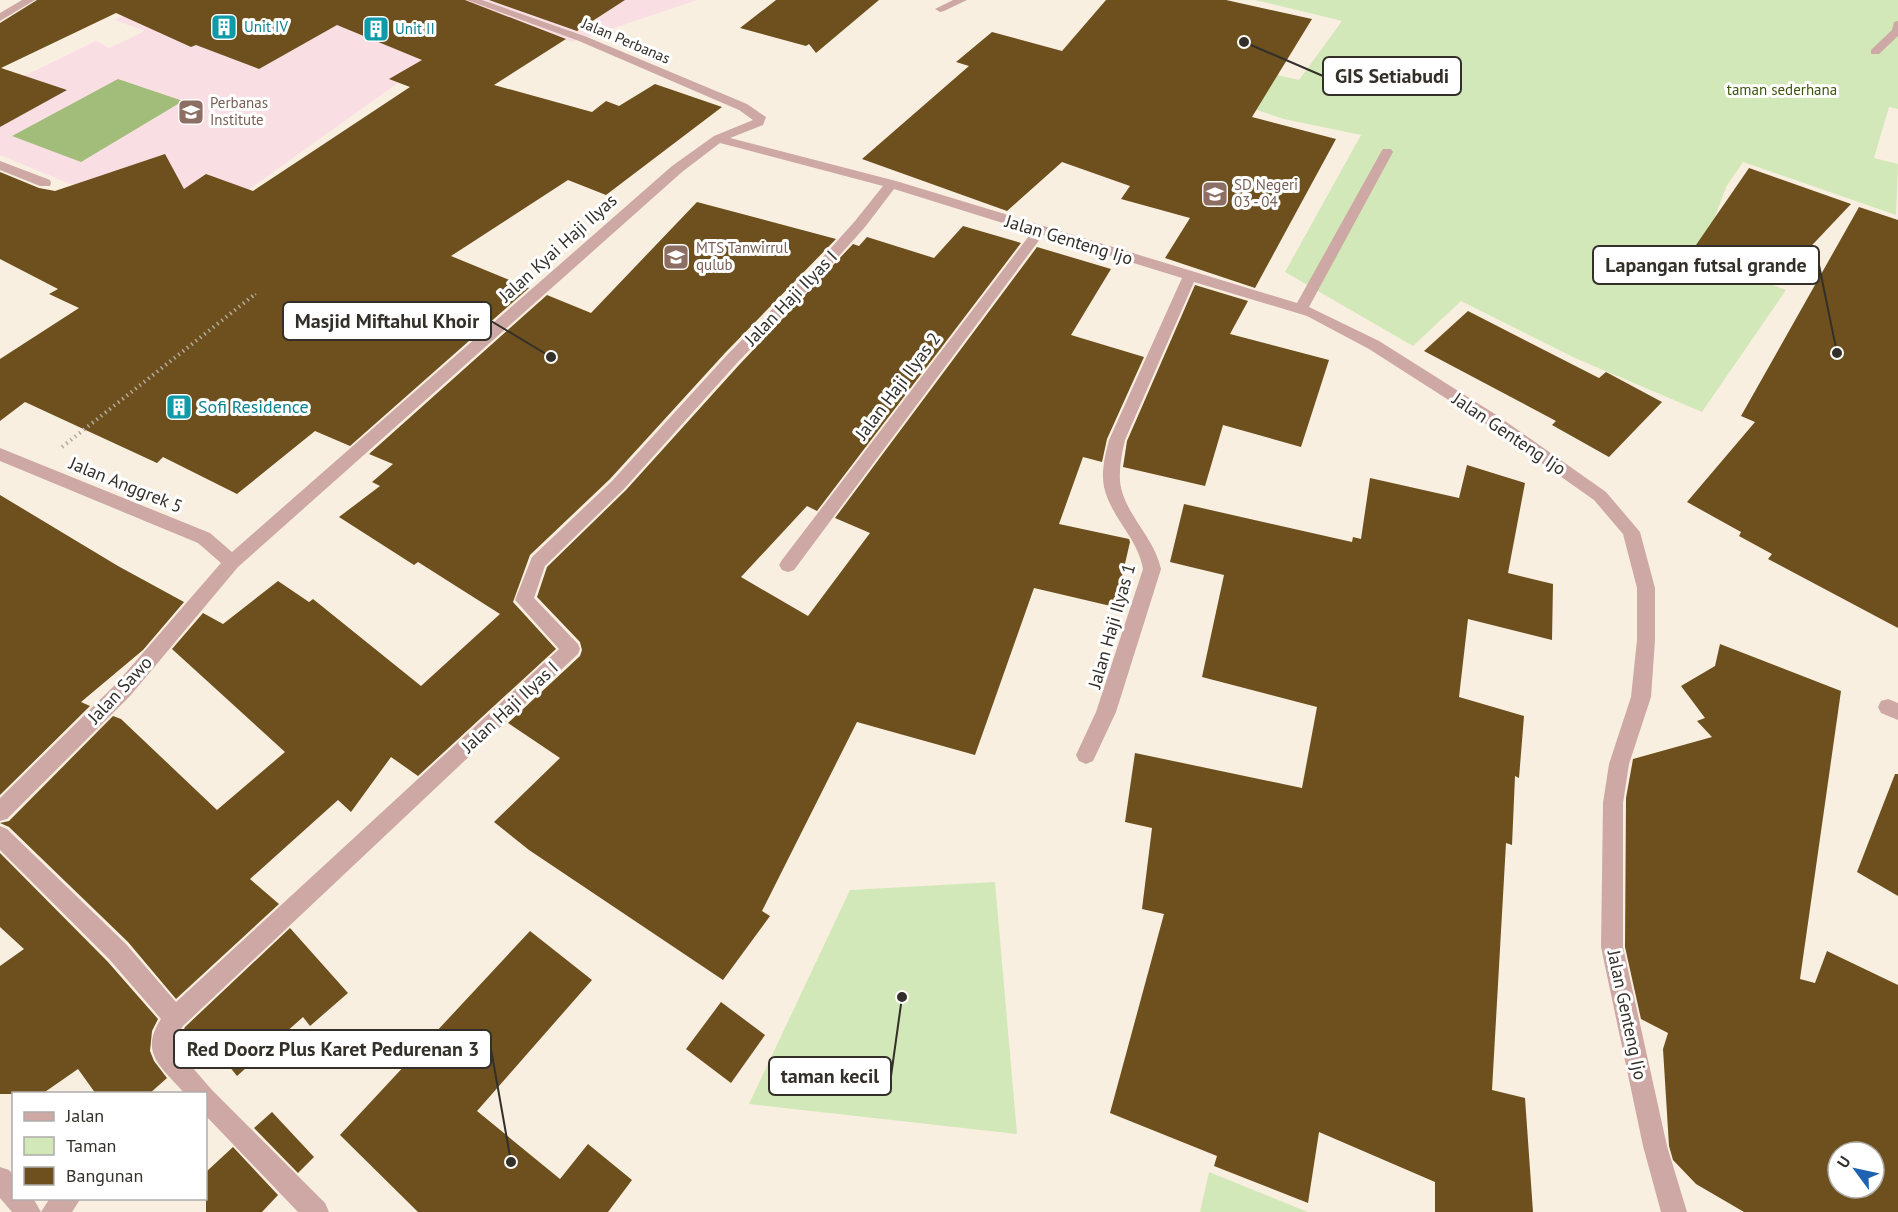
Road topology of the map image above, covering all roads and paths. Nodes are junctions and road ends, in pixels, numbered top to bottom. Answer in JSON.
{"nodes":[{"id":1,"x":30,"y":0,"type":"edge"},
{"id":2,"x":472,"y":0,"type":"edge"},
{"id":3,"x":962,"y":0,"type":"edge"},
{"id":4,"x":940,"y":9,"type":"dead end"},
{"id":5,"x":0,"y":18,"type":"edge"},
{"id":6,"x":1898,"y":24,"type":"edge"},
{"id":7,"x":1875,"y":52,"type":"dead end"},
{"id":8,"x":759,"y":122,"type":"joint"},
{"id":9,"x":718,"y":139,"type":"junction"},
{"id":10,"x":1387,"y":152,"type":"dead end"},
{"id":11,"x":0,"y":165,"type":"edge"},
{"id":12,"x":45,"y":183,"type":"dead end"},
{"id":13,"x":891,"y":184,"type":"junction"},
{"id":14,"x":1039,"y":231,"type":"junction"},
{"id":15,"x":1189,"y":277,"type":"junction"},
{"id":16,"x":256,"y":294,"type":"dead end"},
{"id":17,"x":1300,"y":309,"type":"junction"},
{"id":18,"x":0,"y":454,"type":"edge"},
{"id":19,"x":36,"y":468,"type":"junction"},
{"id":20,"x":232,"y":562,"type":"junction"},
{"id":21,"x":788,"y":565,"type":"dead end"},
{"id":22,"x":1086,"y":754,"type":"dead end"},
{"id":23,"x":0,"y":812,"type":"edge"},
{"id":24,"x":0,"y":836,"type":"edge"},
{"id":25,"x":175,"y":1018,"type":"junction"},
{"id":26,"x":195,"y":1092,"type":"edge"},
{"id":27,"x":207,"y":1104,"type":"edge"},
{"id":28,"x":0,"y":1179,"type":"edge"},
{"id":29,"x":12,"y":1193,"type":"edge"},
{"id":30,"x":19,"y":1200,"type":"edge"},
{"id":31,"x":67,"y":1200,"type":"edge"},
{"id":32,"x":28,"y":1212,"type":"edge"},
{"id":33,"x":54,"y":1212,"type":"edge"},
{"id":34,"x":316,"y":1212,"type":"edge"},
{"id":35,"x":1674,"y":1212,"type":"edge"}],
"edges":[{"from":1,"to":5,"type":"street"},
{"from":2,"to":8,"type":"street","name":"Jalan Perbanas"},
{"from":3,"to":4,"type":"street"},
{"from":6,"to":7,"type":"street"},
{"from":8,"to":9,"type":"street","name":"Jalan Kyai Haji Ilyas"},
{"from":9,"to":13,"type":"street","name":"Jalan Genteng Ijo"},
{"from":9,"to":20,"type":"street","name":"Jalan Kyai Haji Ilyas"},
{"from":10,"to":17,"type":"street"},
{"from":11,"to":12,"type":"street"},
{"from":13,"to":14,"type":"street","name":"Jalan Genteng Ijo"},
{"from":13,"to":25,"type":"street","name":"Jalan Haji Ilyas I"},
{"from":14,"to":15,"type":"street","name":"Jalan Genteng Ijo"},
{"from":14,"to":21,"type":"street","name":"Jalan Haji Ilyas 2"},
{"from":15,"to":17,"type":"street","name":"Jalan Genteng Ijo"},
{"from":15,"to":22,"type":"street","name":"Jalan Haji Ilyas 1"},
{"from":16,"to":19,"type":"path"},
{"from":17,"to":35,"type":"street","name":"Jalan Genteng Ijo"},
{"from":18,"to":19,"type":"street","name":"Jalan Anggrek 5"},
{"from":19,"to":20,"type":"street","name":"Jalan Anggrek 5"},
{"from":20,"to":23,"type":"street","name":"Jalan Sawo"},
{"from":24,"to":25,"type":"street"},
{"from":25,"to":26,"type":"street"},
{"from":27,"to":34,"type":"street"},
{"from":28,"to":29,"type":"street"},
{"from":30,"to":32,"type":"street"},
{"from":31,"to":33,"type":"street"}]}
